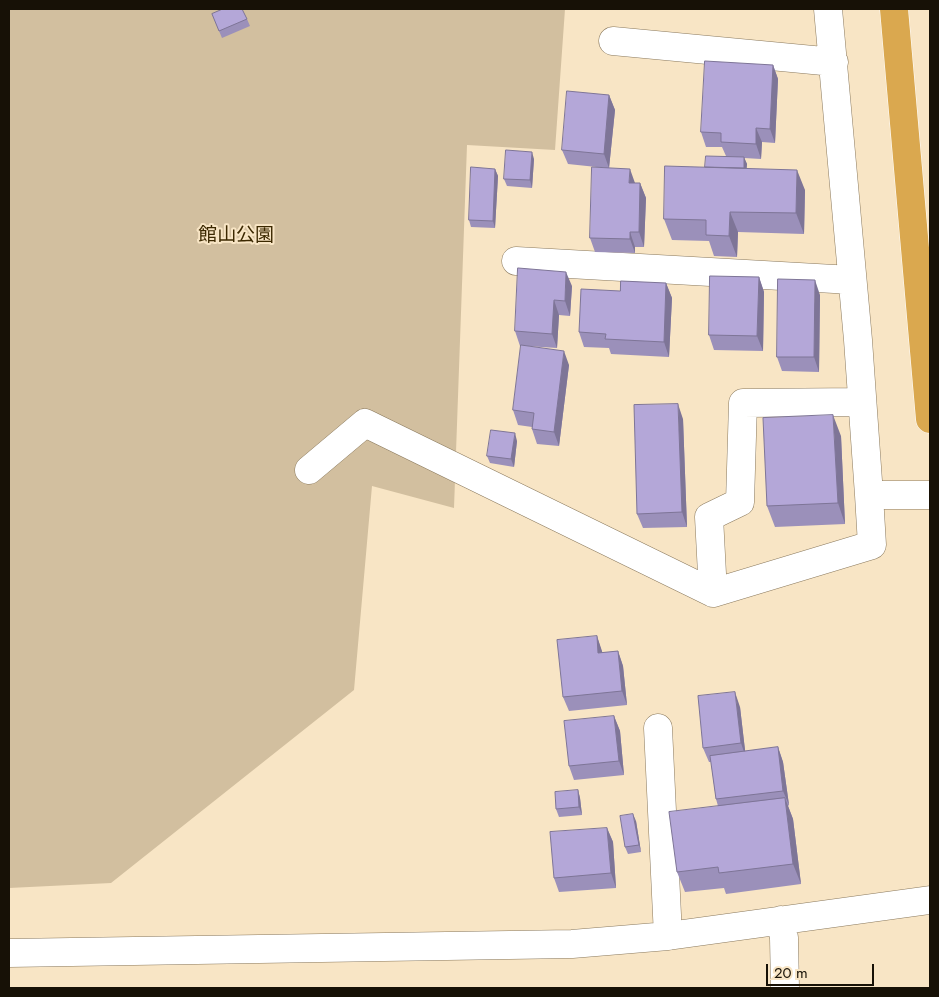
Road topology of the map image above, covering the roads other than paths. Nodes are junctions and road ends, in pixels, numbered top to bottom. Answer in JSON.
{"nodes":[{"id":1,"x":828,"y":9,"type":"edge"},
{"id":2,"x":894,"y":9,"type":"edge"},
{"id":3,"x":614,"y":41,"type":"dead end"},
{"id":4,"x":834,"y":62,"type":"junction"},
{"id":5,"x":516,"y":261,"type":"dead end"},
{"id":6,"x":852,"y":280,"type":"junction"},
{"id":7,"x":862,"y":402,"type":"junction"},
{"id":8,"x":930,"y":419,"type":"edge"},
{"id":9,"x":309,"y":470,"type":"dead end"},
{"id":10,"x":869,"y":495,"type":"junction"},
{"id":11,"x":930,"y":495,"type":"edge"},
{"id":12,"x":712,"y":593,"type":"junction"},
{"id":13,"x":658,"y":728,"type":"dead end"},
{"id":14,"x":930,"y":900,"type":"edge"},
{"id":15,"x":782,"y":929,"type":"junction"},
{"id":16,"x":668,"y":936,"type":"junction"},
{"id":17,"x":9,"y":953,"type":"edge"},
{"id":18,"x":785,"y":988,"type":"edge"}],
"edges":[{"from":1,"to":4,"type":"street"},
{"from":2,"to":8,"type":"highway"},
{"from":3,"to":4,"type":"street"},
{"from":4,"to":6,"type":"street"},
{"from":5,"to":6,"type":"street"},
{"from":6,"to":7,"type":"street"},
{"from":7,"to":10,"type":"street"},
{"from":7,"to":12,"type":"street"},
{"from":9,"to":12,"type":"street"},
{"from":10,"to":11,"type":"street"},
{"from":10,"to":12,"type":"street"},
{"from":13,"to":16,"type":"street"},
{"from":14,"to":15,"type":"street"},
{"from":15,"to":16,"type":"street"},
{"from":15,"to":18,"type":"street"},
{"from":16,"to":17,"type":"street"}]}
